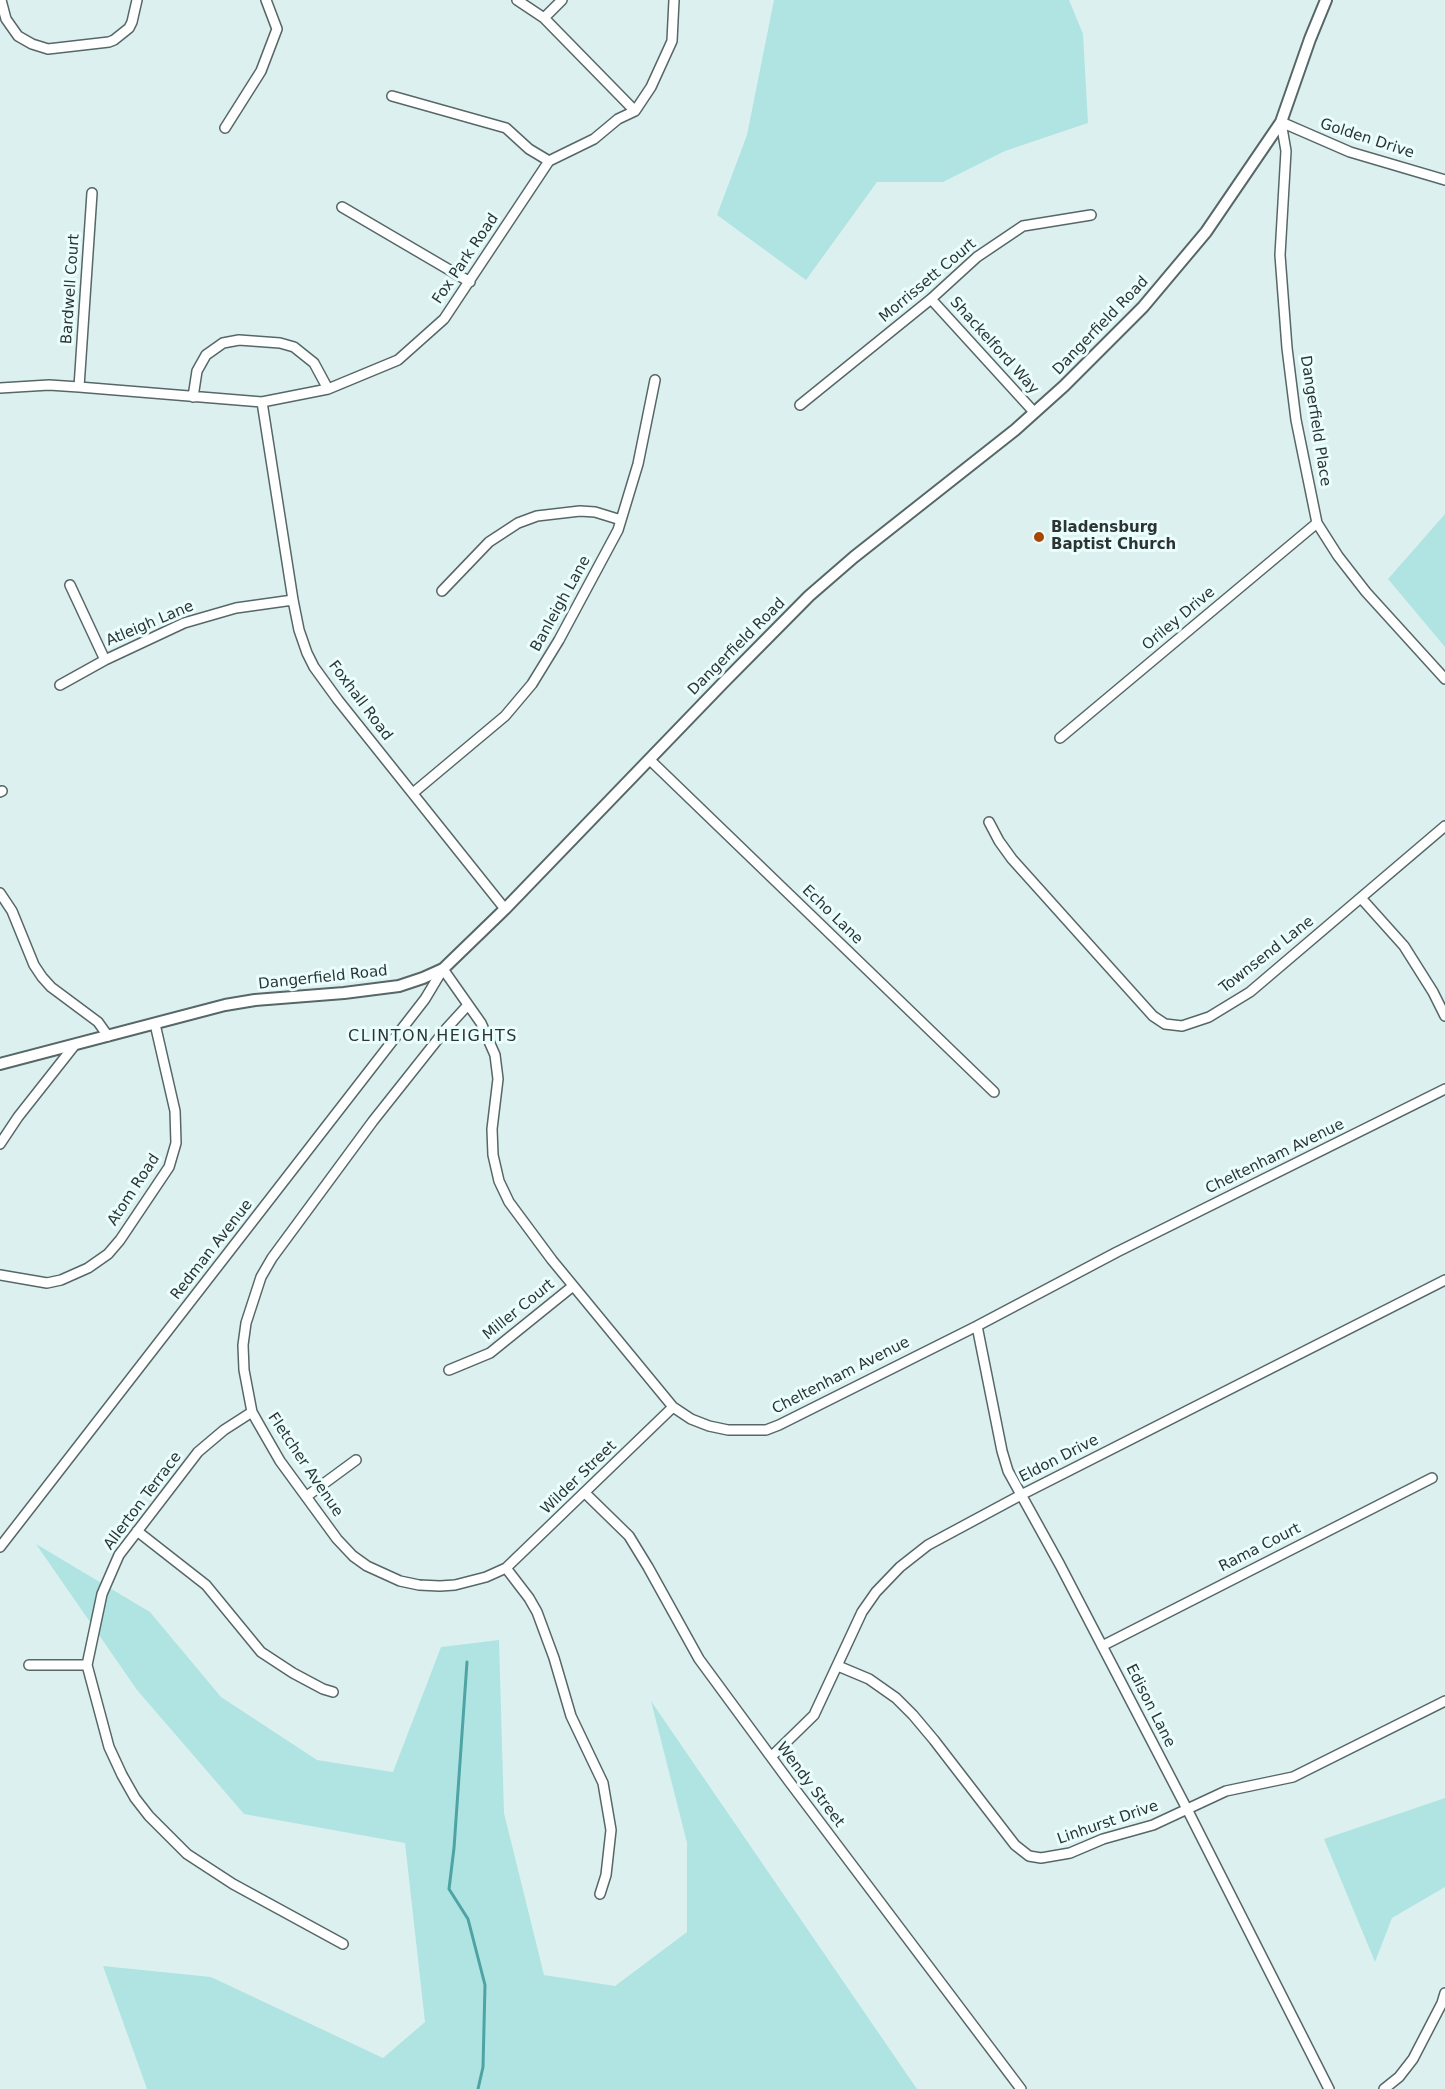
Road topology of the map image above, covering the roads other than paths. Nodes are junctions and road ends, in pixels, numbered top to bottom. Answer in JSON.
{"nodes":[{"id":1,"x":1,"y":0,"type":"edge"},
{"id":2,"x":137,"y":0,"type":"edge"},
{"id":3,"x":266,"y":0,"type":"edge"},
{"id":4,"x":517,"y":0,"type":"edge"},
{"id":5,"x":562,"y":0,"type":"edge"},
{"id":6,"x":674,"y":0,"type":"edge"},
{"id":7,"x":1326,"y":0,"type":"edge"},
{"id":8,"x":544,"y":18,"type":"junction"},
{"id":9,"x":392,"y":96,"type":"dead end"},
{"id":10,"x":635,"y":111,"type":"junction"},
{"id":11,"x":1281,"y":122,"type":"junction"},
{"id":12,"x":225,"y":128,"type":"dead end"},
{"id":13,"x":549,"y":160,"type":"junction"},
{"id":14,"x":1445,"y":180,"type":"edge"},
{"id":15,"x":92,"y":193,"type":"dead end"},
{"id":16,"x":342,"y":207,"type":"dead end"},
{"id":17,"x":1091,"y":215,"type":"dead end"},
{"id":18,"x":470,"y":282,"type":"junction"},
{"id":19,"x":931,"y":299,"type":"junction"},
{"id":20,"x":656,"y":380,"type":"dead end"},
{"id":21,"x":79,"y":387,"type":"junction"},
{"id":22,"x":0,"y":388,"type":"edge"},
{"id":23,"x":328,"y":389,"type":"junction"},
{"id":24,"x":193,"y":397,"type":"junction"},
{"id":25,"x":262,"y":402,"type":"junction"},
{"id":26,"x":800,"y":405,"type":"dead end"},
{"id":27,"x":1034,"y":412,"type":"junction"},
{"id":28,"x":621,"y":520,"type":"junction"},
{"id":29,"x":1317,"y":523,"type":"junction"},
{"id":30,"x":70,"y":585,"type":"dead end"},
{"id":31,"x":442,"y":591,"type":"dead end"},
{"id":32,"x":293,"y":600,"type":"junction"},
{"id":33,"x":105,"y":660,"type":"junction"},
{"id":34,"x":1445,"y":679,"type":"edge"},
{"id":35,"x":60,"y":685,"type":"dead end"},
{"id":36,"x":1060,"y":738,"type":"dead end"},
{"id":37,"x":650,"y":760,"type":"junction"},
{"id":38,"x":413,"y":794,"type":"junction"},
{"id":39,"x":989,"y":822,"type":"dead end"},
{"id":40,"x":1445,"y":826,"type":"edge"},
{"id":41,"x":0,"y":893,"type":"edge"},
{"id":42,"x":1361,"y":898,"type":"junction"},
{"id":43,"x":505,"y":909,"type":"junction"},
{"id":44,"x":443,"y":969,"type":"junction"},
{"id":45,"x":468,"y":1006,"type":"junction"},
{"id":46,"x":1445,"y":1016,"type":"edge"},
{"id":47,"x":155,"y":1024,"type":"junction"},
{"id":48,"x":108,"y":1036,"type":"junction"},
{"id":49,"x":74,"y":1046,"type":"junction"},
{"id":50,"x":0,"y":1064,"type":"edge"},
{"id":51,"x":1445,"y":1089,"type":"edge"},
{"id":52,"x":994,"y":1092,"type":"dead end"},
{"id":53,"x":0,"y":1144,"type":"edge"},
{"id":54,"x":0,"y":1275,"type":"edge"},
{"id":55,"x":1445,"y":1280,"type":"edge"},
{"id":56,"x":573,"y":1286,"type":"junction"},
{"id":57,"x":976,"y":1326,"type":"junction"},
{"id":58,"x":449,"y":1370,"type":"dead end"},
{"id":59,"x":673,"y":1407,"type":"junction"},
{"id":60,"x":252,"y":1413,"type":"junction"},
{"id":61,"x":356,"y":1460,"type":"dead end"},
{"id":62,"x":1432,"y":1478,"type":"dead end"},
{"id":63,"x":585,"y":1493,"type":"junction"},
{"id":64,"x":1021,"y":1495,"type":"junction"},
{"id":65,"x":306,"y":1496,"type":"junction"},
{"id":66,"x":137,"y":1531,"type":"junction"},
{"id":67,"x":0,"y":1547,"type":"edge"},
{"id":68,"x":506,"y":1568,"type":"junction"},
{"id":69,"x":1102,"y":1646,"type":"junction"},
{"id":70,"x":29,"y":1665,"type":"dead end"},
{"id":71,"x":87,"y":1665,"type":"junction"},
{"id":72,"x":838,"y":1666,"type":"junction"},
{"id":73,"x":333,"y":1692,"type":"dead end"},
{"id":74,"x":1445,"y":1701,"type":"edge"},
{"id":75,"x":771,"y":1757,"type":"junction"},
{"id":76,"x":1187,"y":1809,"type":"junction"},
{"id":77,"x":600,"y":1894,"type":"dead end"},
{"id":78,"x":344,"y":1944,"type":"dead end"},
{"id":79,"x":1445,"y":1993,"type":"edge"},
{"id":80,"x":1021,"y":2089,"type":"edge"},
{"id":81,"x":1329,"y":2089,"type":"edge"},
{"id":82,"x":1384,"y":2089,"type":"edge"}],
"edges":[{"from":1,"to":2,"type":"street"},
{"from":3,"to":12,"type":"street"},
{"from":4,"to":8,"type":"street"},
{"from":5,"to":8,"type":"street"},
{"from":6,"to":10,"type":"street"},
{"from":7,"to":11,"type":"street","name":"Dangerfield Road"},
{"from":8,"to":10,"type":"street"},
{"from":9,"to":13,"type":"street"},
{"from":10,"to":13,"type":"street"},
{"from":11,"to":14,"type":"street","name":"Golden Drive"},
{"from":11,"to":27,"type":"street","name":"Dangerfield Road"},
{"from":11,"to":29,"type":"street","name":"Dangerfield Place"},
{"from":13,"to":18,"type":"street","name":"Fox Park Road"},
{"from":15,"to":21,"type":"street","name":"Bardwell Court"},
{"from":16,"to":18,"type":"street"},
{"from":17,"to":19,"type":"street","name":"Morrissett Court"},
{"from":18,"to":23,"type":"street","name":"Fox Park Road"},
{"from":19,"to":26,"type":"street","name":"Morrissett Court"},
{"from":19,"to":27,"type":"street","name":"Shackelford Way"},
{"from":20,"to":28,"type":"street","name":"Banleigh Lane"},
{"from":21,"to":22,"type":"street","name":"Fox Park Road"},
{"from":21,"to":24,"type":"street","name":"Fox Park Road"},
{"from":23,"to":24,"type":"street"},
{"from":23,"to":25,"type":"street","name":"Fox Park Road"},
{"from":24,"to":25,"type":"street","name":"Fox Park Road"},
{"from":25,"to":32,"type":"street","name":"Foxhall Road"},
{"from":27,"to":37,"type":"street","name":"Dangerfield Road"},
{"from":28,"to":31,"type":"street"},
{"from":28,"to":38,"type":"street","name":"Banleigh Lane"},
{"from":29,"to":34,"type":"street","name":"Dangerfield Place"},
{"from":29,"to":36,"type":"street","name":"Oriley Drive"},
{"from":30,"to":33,"type":"street"},
{"from":32,"to":33,"type":"street","name":"Atleigh Lane"},
{"from":32,"to":38,"type":"street","name":"Foxhall Road"},
{"from":33,"to":35,"type":"street","name":"Atleigh Lane"},
{"from":37,"to":43,"type":"street","name":"Dangerfield Road"},
{"from":37,"to":52,"type":"street","name":"Echo Lane"},
{"from":38,"to":43,"type":"street","name":"Foxhall Road"},
{"from":39,"to":42,"type":"street","name":"Townsend Lane"},
{"from":40,"to":42,"type":"street","name":"Townsend Lane"},
{"from":41,"to":48,"type":"street"},
{"from":42,"to":46,"type":"street"},
{"from":43,"to":44,"type":"street","name":"Dangerfield Road"},
{"from":44,"to":45,"type":"street","name":"Cheltenham Avenue"},
{"from":44,"to":47,"type":"street","name":"Dangerfield Road"},
{"from":44,"to":67,"type":"street","name":"Redman Avenue"},
{"from":45,"to":56,"type":"street","name":"Cheltenham Avenue"},
{"from":45,"to":60,"type":"street","name":"Fletcher Avenue"},
{"from":47,"to":48,"type":"street","name":"Dangerfield Road"},
{"from":47,"to":54,"type":"street","name":"Atom Road"},
{"from":48,"to":49,"type":"street","name":"Dangerfield Road"},
{"from":49,"to":50,"type":"street","name":"Dangerfield Road"},
{"from":49,"to":53,"type":"street"},
{"from":51,"to":57,"type":"street","name":"Cheltenham Avenue"},
{"from":55,"to":64,"type":"street","name":"Eldon Drive"},
{"from":56,"to":58,"type":"street","name":"Miller Court"},
{"from":56,"to":59,"type":"street","name":"Cheltenham Avenue"},
{"from":57,"to":59,"type":"street","name":"Cheltenham Avenue"},
{"from":57,"to":64,"type":"street","name":"Edison Lane"},
{"from":59,"to":63,"type":"street","name":"Wilder Street"},
{"from":60,"to":65,"type":"street","name":"Fletcher Avenue"},
{"from":60,"to":66,"type":"street","name":"Allerton Terrace"},
{"from":61,"to":65,"type":"street"},
{"from":62,"to":69,"type":"street","name":"Rama Court"},
{"from":63,"to":68,"type":"street","name":"Wilder Street"},
{"from":63,"to":75,"type":"street","name":"Wendy Street"},
{"from":64,"to":69,"type":"street","name":"Edison Lane"},
{"from":64,"to":72,"type":"street","name":"Eldon Drive"},
{"from":65,"to":68,"type":"street","name":"Fletcher Avenue"},
{"from":66,"to":71,"type":"street","name":"Allerton Terrace"},
{"from":66,"to":73,"type":"street"},
{"from":68,"to":77,"type":"street"},
{"from":69,"to":76,"type":"street","name":"Edison Lane"},
{"from":70,"to":71,"type":"street"},
{"from":71,"to":78,"type":"street","name":"Allerton Terrace"},
{"from":72,"to":75,"type":"street","name":"Eldon Drive"},
{"from":72,"to":76,"type":"street","name":"Linhurst Drive"},
{"from":74,"to":76,"type":"street","name":"Linhurst Drive"},
{"from":75,"to":80,"type":"street","name":"Wendy Street"},
{"from":76,"to":81,"type":"street","name":"Edison Lane"},
{"from":79,"to":82,"type":"street"}]}
